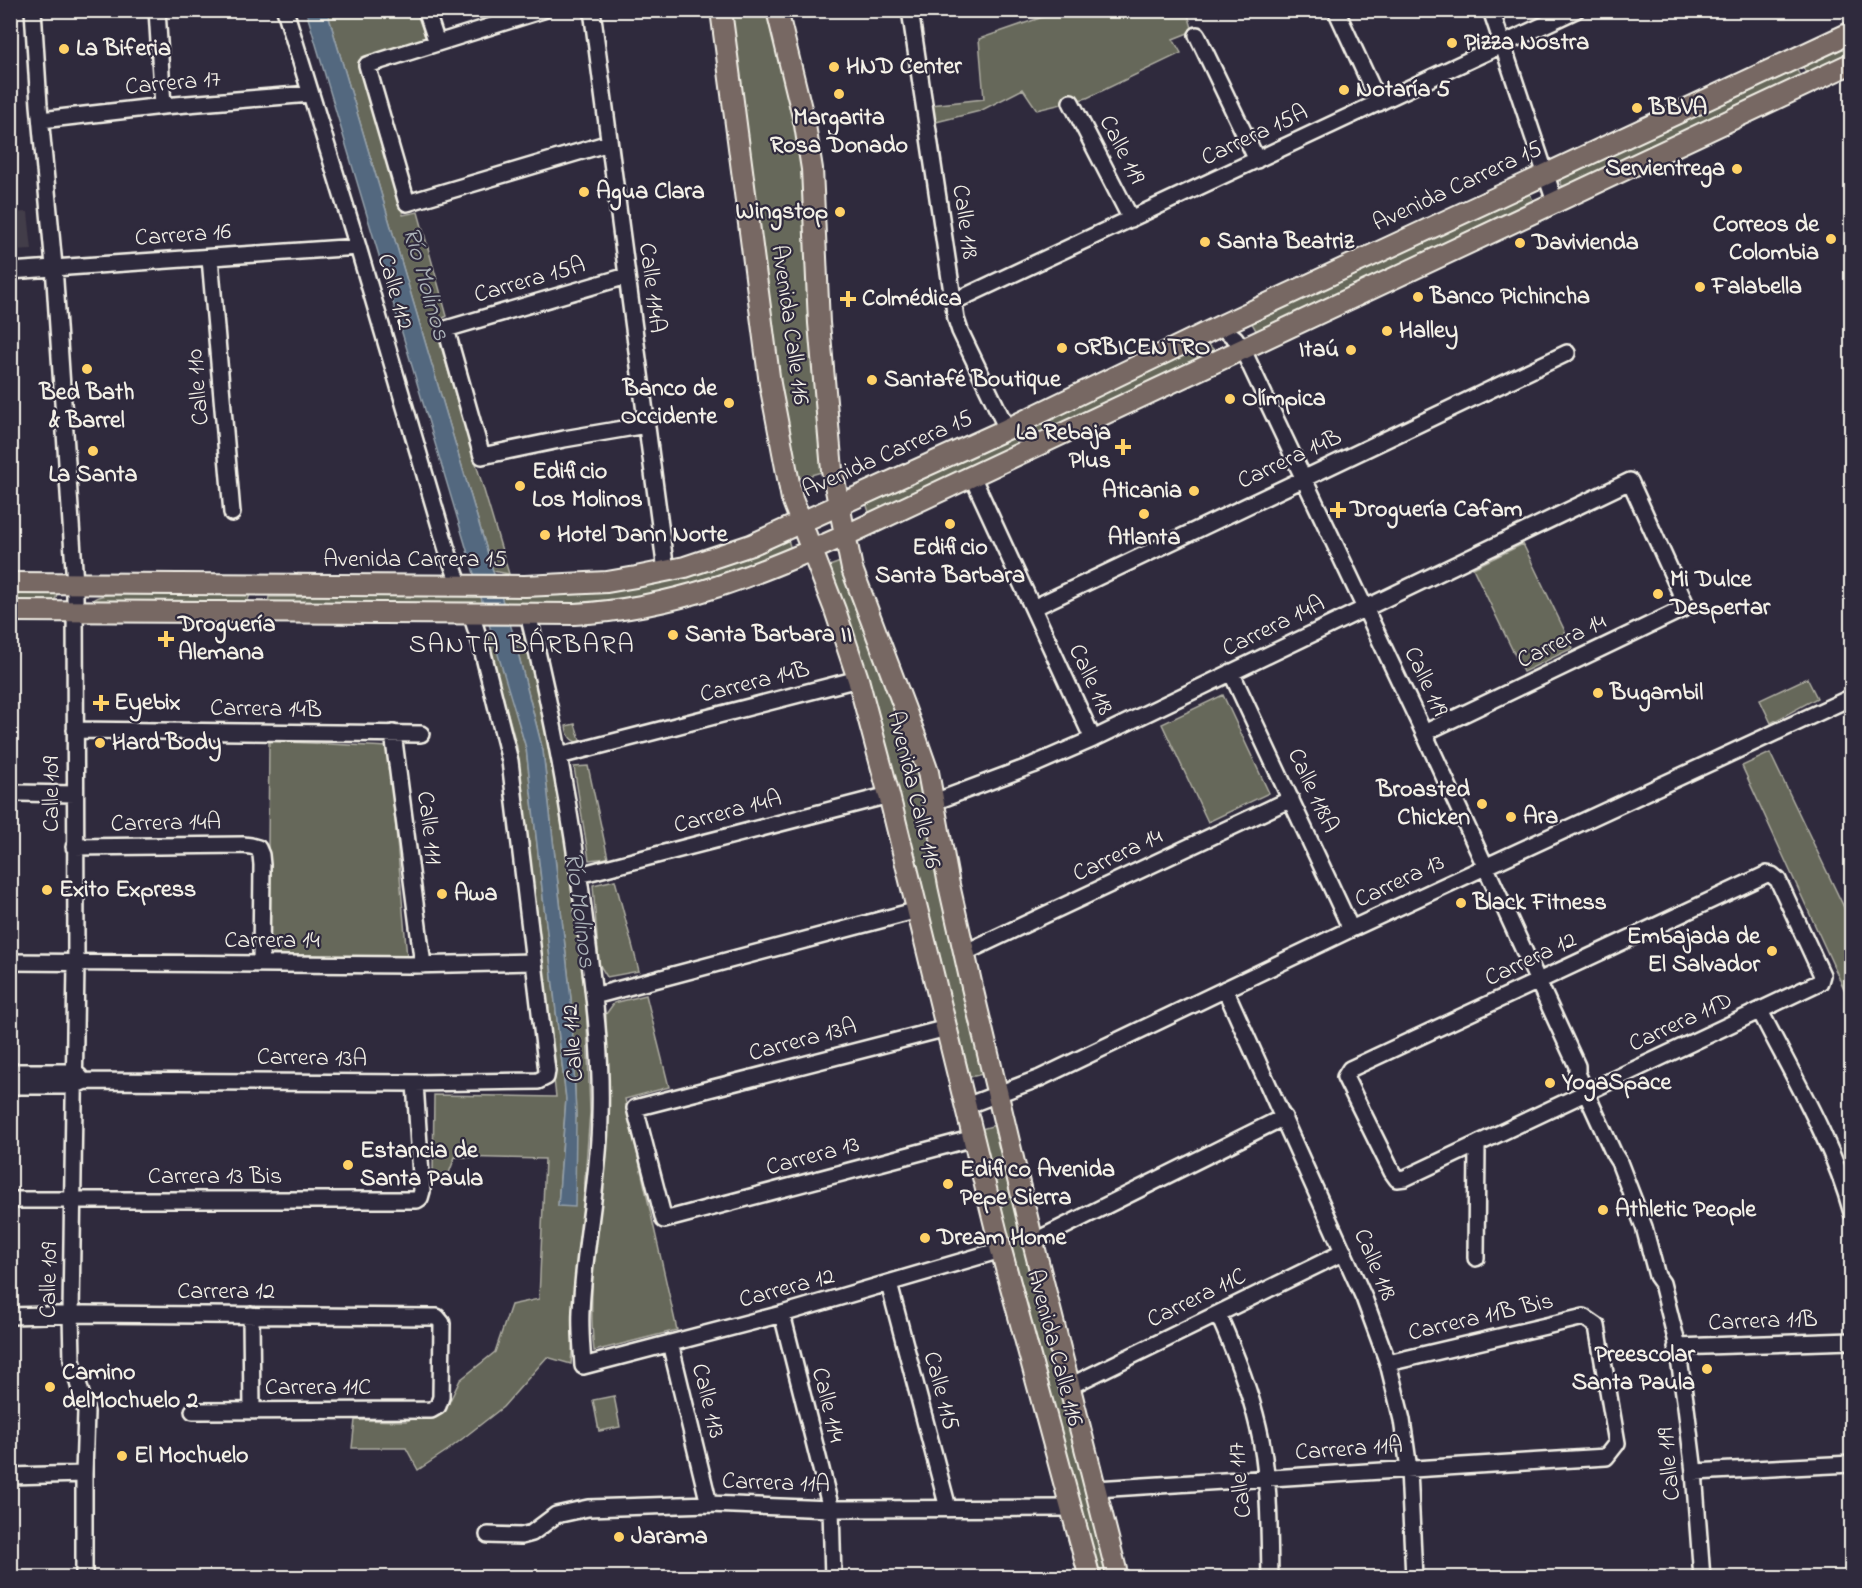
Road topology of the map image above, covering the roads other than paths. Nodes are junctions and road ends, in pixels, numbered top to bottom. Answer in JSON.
{"nodes":[{"id":1,"x":33,"y":10,"type":"edge"},
{"id":2,"x":157,"y":10,"type":"edge"},
{"id":3,"x":285,"y":10,"type":"edge"},
{"id":4,"x":426,"y":10,"type":"edge"},
{"id":5,"x":543,"y":10,"type":"edge"},
{"id":6,"x":592,"y":10,"type":"edge"},
{"id":7,"x":721,"y":10,"type":"edge"},
{"id":8,"x":777,"y":10,"type":"edge"},
{"id":9,"x":910,"y":10,"type":"edge"},
{"id":10,"x":1336,"y":10,"type":"edge"},
{"id":11,"x":1491,"y":10,"type":"edge"},
{"id":12,"x":1576,"y":10,"type":"edge"},
{"id":13,"x":1851,"y":32,"type":"edge"},
{"id":14,"x":1197,"y":35,"type":"dead end"},
{"id":15,"x":437,"y":43,"type":"junction"},
{"id":16,"x":1503,"y":45,"type":"junction"},
{"id":17,"x":1851,"y":63,"type":"edge"},
{"id":18,"x":310,"y":94,"type":"junction"},
{"id":19,"x":1071,"y":102,"type":"dead end"},
{"id":20,"x":1379,"y":103,"type":"junction"},
{"id":21,"x":163,"y":106,"type":"junction"},
{"id":22,"x":40,"y":120,"type":"junction"},
{"id":23,"x":609,"y":143,"type":"junction"},
{"id":24,"x":1257,"y":160,"type":"junction"},
{"id":25,"x":1546,"y":175,"type":"junction"},
{"id":26,"x":1556,"y":202,"type":"junction"},
{"id":27,"x":1131,"y":219,"type":"junction"},
{"id":28,"x":358,"y":247,"type":"junction"},
{"id":29,"x":210,"y":258,"type":"junction"},
{"id":30,"x":54,"y":266,"type":"junction"},
{"id":31,"x":10,"y":271,"type":"edge"},
{"id":32,"x":627,"y":276,"type":"junction"},
{"id":33,"x":953,"y":302,"type":"junction"},
{"id":34,"x":1220,"y":326,"type":"junction"},
{"id":35,"x":446,"y":329,"type":"joint"},
{"id":36,"x":1242,"y":348,"type":"junction"},
{"id":37,"x":1567,"y":353,"type":"dead end"},
{"id":38,"x":646,"y":425,"type":"junction"},
{"id":39,"x":1007,"y":429,"type":"junction"},
{"id":40,"x":972,"y":476,"type":"junction"},
{"id":41,"x":1304,"y":479,"type":"junction"},
{"id":42,"x":838,"y":506,"type":"junction"},
{"id":43,"x":232,"y":513,"type":"dead end"},
{"id":44,"x":800,"y":524,"type":"junction"},
{"id":45,"x":844,"y":536,"type":"junction"},
{"id":46,"x":811,"y":551,"type":"junction"},
{"id":47,"x":666,"y":571,"type":"junction"},
{"id":48,"x":10,"y":583,"type":"edge"},
{"id":49,"x":75,"y":584,"type":"junction"},
{"id":50,"x":319,"y":585,"type":"junction"},
{"id":51,"x":467,"y":586,"type":"junction"},
{"id":52,"x":1687,"y":607,"type":"joint"},
{"id":53,"x":1033,"y":608,"type":"junction"},
{"id":54,"x":1365,"y":608,"type":"junction"},
{"id":55,"x":10,"y":611,"type":"edge"},
{"id":56,"x":75,"y":611,"type":"junction"},
{"id":57,"x":320,"y":613,"type":"junction"},
{"id":58,"x":477,"y":614,"type":"junction"},
{"id":59,"x":524,"y":614,"type":"junction"},
{"id":60,"x":1231,"y":672,"type":"junction"},
{"id":61,"x":858,"y":679,"type":"junction"},
{"id":62,"x":1851,"y":699,"type":"edge"},
{"id":63,"x":75,"y":730,"type":"junction"},
{"id":64,"x":393,"y":733,"type":"junction"},
{"id":65,"x":1424,"y":733,"type":"junction"},
{"id":66,"x":421,"y":734,"type":"dead end"},
{"id":67,"x":1093,"y":739,"type":"junction"},
{"id":68,"x":559,"y":756,"type":"junction"},
{"id":69,"x":18,"y":792,"type":"dead end"},
{"id":70,"x":75,"y":794,"type":"junction"},
{"id":71,"x":889,"y":795,"type":"junction"},
{"id":72,"x":1291,"y":799,"type":"junction"},
{"id":73,"x":934,"y":802,"type":"junction"},
{"id":74,"x":74,"y":848,"type":"junction"},
{"id":75,"x":1486,"y":867,"type":"junction"},
{"id":76,"x":579,"y":875,"type":"junction"},
{"id":77,"x":918,"y":910,"type":"junction"},
{"id":78,"x":1352,"y":929,"type":"junction"},
{"id":79,"x":964,"y":953,"type":"junction"},
{"id":80,"x":10,"y":962,"type":"edge"},
{"id":81,"x":533,"y":962,"type":"junction"},
{"id":82,"x":76,"y":963,"type":"junction"},
{"id":83,"x":261,"y":963,"type":"junction"},
{"id":84,"x":423,"y":965,"type":"junction"},
{"id":85,"x":1539,"y":981,"type":"junction"},
{"id":86,"x":1820,"y":982,"type":"joint"},
{"id":87,"x":1225,"y":989,"type":"junction"},
{"id":88,"x":594,"y":996,"type":"junction"},
{"id":89,"x":1760,"y":1011,"type":"junction"},
{"id":90,"x":947,"y":1028,"type":"junction"},
{"id":91,"x":10,"y":1072,"type":"edge"},
{"id":92,"x":77,"y":1080,"type":"junction"},
{"id":93,"x":538,"y":1081,"type":"joint"},
{"id":94,"x":415,"y":1083,"type":"junction"},
{"id":95,"x":10,"y":1086,"type":"edge"},
{"id":96,"x":1589,"y":1091,"type":"junction"},
{"id":97,"x":998,"y":1094,"type":"junction"},
{"id":98,"x":966,"y":1106,"type":"junction"},
{"id":99,"x":1284,"y":1117,"type":"junction"},
{"id":100,"x":974,"y":1138,"type":"junction"},
{"id":101,"x":1477,"y":1144,"type":"junction"},
{"id":102,"x":1397,"y":1179,"type":"joint"},
{"id":103,"x":10,"y":1200,"type":"edge"},
{"id":104,"x":73,"y":1200,"type":"junction"},
{"id":105,"x":1851,"y":1213,"type":"edge"},
{"id":106,"x":664,"y":1220,"type":"joint"},
{"id":107,"x":1034,"y":1242,"type":"junction"},
{"id":108,"x":1001,"y":1250,"type":"junction"},
{"id":109,"x":1344,"y":1252,"type":"junction"},
{"id":110,"x":1476,"y":1258,"type":"dead end"},
{"id":111,"x":889,"y":1284,"type":"junction"},
{"id":112,"x":71,"y":1314,"type":"junction"},
{"id":113,"x":782,"y":1314,"type":"junction"},
{"id":114,"x":1218,"y":1314,"type":"junction"},
{"id":115,"x":252,"y":1315,"type":"junction"},
{"id":116,"x":10,"y":1316,"type":"edge"},
{"id":117,"x":1851,"y":1341,"type":"edge"},
{"id":118,"x":669,"y":1343,"type":"junction"},
{"id":119,"x":1676,"y":1347,"type":"junction"},
{"id":120,"x":1388,"y":1363,"type":"junction"},
{"id":121,"x":583,"y":1366,"type":"joint"},
{"id":122,"x":1070,"y":1386,"type":"junction"},
{"id":123,"x":439,"y":1403,"type":"joint"},
{"id":124,"x":252,"y":1410,"type":"junction"},
{"id":125,"x":193,"y":1411,"type":"dead end"},
{"id":126,"x":1606,"y":1457,"type":"joint"},
{"id":127,"x":1851,"y":1464,"type":"edge"},
{"id":128,"x":1410,"y":1469,"type":"junction"},
{"id":129,"x":1694,"y":1472,"type":"junction"},
{"id":130,"x":84,"y":1474,"type":"junction"},
{"id":131,"x":10,"y":1476,"type":"edge"},
{"id":132,"x":1266,"y":1478,"type":"junction"},
{"id":133,"x":1096,"y":1489,"type":"junction"},
{"id":134,"x":709,"y":1504,"type":"junction"},
{"id":135,"x":948,"y":1508,"type":"junction"},
{"id":136,"x":1070,"y":1508,"type":"junction"},
{"id":137,"x":831,"y":1509,"type":"junction"},
{"id":138,"x":488,"y":1535,"type":"dead end"},
{"id":139,"x":84,"y":1578,"type":"edge"},
{"id":140,"x":833,"y":1578,"type":"edge"},
{"id":141,"x":1090,"y":1578,"type":"edge"},
{"id":142,"x":1118,"y":1578,"type":"edge"},
{"id":143,"x":1270,"y":1578,"type":"edge"},
{"id":144,"x":1414,"y":1578,"type":"edge"},
{"id":145,"x":1702,"y":1578,"type":"edge"}],
"edges":[{"from":1,"to":22,"type":"street","name":"Calle 109"},
{"from":2,"to":21,"type":"street"},
{"from":3,"to":18,"type":"street","name":"Calle 112"},
{"from":4,"to":15,"type":"street"},
{"from":5,"to":15,"type":"street"},
{"from":6,"to":23,"type":"street","name":"Calle 114A"},
{"from":7,"to":44,"type":"main road","name":"Avenida Calle 116"},
{"from":8,"to":42,"type":"main road","name":"Avenida Calle 116"},
{"from":9,"to":33,"type":"street","name":"Calle 118"},
{"from":10,"to":20,"type":"street"},
{"from":11,"to":16,"type":"street"},
{"from":12,"to":16,"type":"street","name":"Carrera 15A"},
{"from":13,"to":25,"type":"main road","name":"Avenida Carrera 15"},
{"from":14,"to":24,"type":"street"},
{"from":15,"to":23,"type":"street"},
{"from":16,"to":20,"type":"street","name":"Carrera 15A"},
{"from":16,"to":25,"type":"street"},
{"from":17,"to":26,"type":"main road"},
{"from":18,"to":21,"type":"street","name":"Carrera 17"},
{"from":18,"to":28,"type":"street","name":"Calle 112"},
{"from":19,"to":27,"type":"street","name":"Calle 119"},
{"from":20,"to":24,"type":"street","name":"Carrera 15A"},
{"from":21,"to":22,"type":"street","name":"Carrera 17"},
{"from":22,"to":30,"type":"street","name":"Calle 109"},
{"from":23,"to":32,"type":"street","name":"Calle 114A"},
{"from":24,"to":27,"type":"street","name":"Carrera 15A"},
{"from":25,"to":26,"type":"street"},
{"from":25,"to":34,"type":"main road","name":"Avenida Carrera 15"},
{"from":26,"to":36,"type":"main road"},
{"from":27,"to":33,"type":"street","name":"Carrera 15A"},
{"from":28,"to":29,"type":"street","name":"Carrera 16"},
{"from":28,"to":51,"type":"street","name":"Calle 112"},
{"from":29,"to":30,"type":"street","name":"Carrera 16"},
{"from":29,"to":43,"type":"street","name":"Calle 110"},
{"from":30,"to":31,"type":"street","name":"Carrera 16"},
{"from":30,"to":49,"type":"street","name":"Calle 109"},
{"from":32,"to":35,"type":"street","name":"Carrera 15A"},
{"from":32,"to":38,"type":"street","name":"Calle 114A"},
{"from":33,"to":39,"type":"street","name":"Calle 118"},
{"from":34,"to":36,"type":"street","name":"Calle 119"},
{"from":34,"to":39,"type":"main road","name":"Avenida Carrera 15"},
{"from":35,"to":38,"type":"street","name":"Calle 112"},
{"from":36,"to":40,"type":"main road"},
{"from":36,"to":41,"type":"street","name":"Calle 119"},
{"from":37,"to":41,"type":"street","name":"Carrera 14B"},
{"from":38,"to":47,"type":"street","name":"Calle 114A"},
{"from":39,"to":42,"type":"main road","name":"Avenida Carrera 15"},
{"from":40,"to":45,"type":"main road"},
{"from":40,"to":53,"type":"street","name":"Calle 118"},
{"from":41,"to":53,"type":"street","name":"Carrera 14B"},
{"from":41,"to":54,"type":"street","name":"Calle 119"},
{"from":42,"to":44,"type":"main road","name":"Avenida Carrera 15"},
{"from":42,"to":45,"type":"main road","name":"Avenida Calle 116"},
{"from":44,"to":46,"type":"main road","name":"Avenida Calle 116"},
{"from":44,"to":47,"type":"main road","name":"Avenida Carrera 15"},
{"from":45,"to":46,"type":"main road"},
{"from":45,"to":73,"type":"main road","name":"Avenida Calle 116"},
{"from":46,"to":59,"type":"main road"},
{"from":46,"to":61,"type":"main road","name":"Avenida Calle 116"},
{"from":47,"to":51,"type":"main road","name":"Avenida Carrera 15"},
{"from":48,"to":49,"type":"main road","name":"Avenida Carrera 15"},
{"from":49,"to":50,"type":"main road","name":"Avenida Carrera 15"},
{"from":49,"to":56,"type":"street","name":"Calle 109"},
{"from":50,"to":51,"type":"main road","name":"Avenida Carrera 15"},
{"from":50,"to":57,"type":"main road"},
{"from":52,"to":54,"type":"street","name":"Carrera 14A"},
{"from":52,"to":65,"type":"street","name":"Carrera 14"},
{"from":53,"to":67,"type":"street","name":"Calle 118"},
{"from":54,"to":60,"type":"street","name":"Carrera 14A"},
{"from":54,"to":65,"type":"street","name":"Calle 119"},
{"from":55,"to":56,"type":"main road"},
{"from":56,"to":57,"type":"main road"},
{"from":56,"to":63,"type":"street","name":"Calle 109"},
{"from":57,"to":58,"type":"main road"},
{"from":58,"to":59,"type":"main road"},
{"from":58,"to":81,"type":"street","name":"Calle 112"},
{"from":59,"to":68,"type":"street","name":"Calle 112"},
{"from":60,"to":67,"type":"street","name":"Carrera 14A"},
{"from":60,"to":72,"type":"street","name":"Calle 118A"},
{"from":61,"to":68,"type":"street","name":"Carrera 14B"},
{"from":61,"to":71,"type":"main road","name":"Avenida Calle 116"},
{"from":62,"to":75,"type":"street","name":"Carrera 13"},
{"from":63,"to":64,"type":"street","name":"Carrera 14B"},
{"from":63,"to":70,"type":"street","name":"Calle 109"},
{"from":64,"to":66,"type":"street","name":"Carrera 14B"},
{"from":64,"to":84,"type":"street","name":"Calle 111"},
{"from":65,"to":75,"type":"street","name":"Calle 119"},
{"from":67,"to":73,"type":"street","name":"Carrera 14A"},
{"from":68,"to":76,"type":"street","name":"Calle 112"},
{"from":69,"to":70,"type":"street"},
{"from":70,"to":74,"type":"street","name":"Calle 109"},
{"from":71,"to":76,"type":"street","name":"Carrera 14A"},
{"from":71,"to":77,"type":"main road","name":"Avenida Calle 116"},
{"from":72,"to":78,"type":"street","name":"Calle 118A"},
{"from":72,"to":79,"type":"street","name":"Carrera 14"},
{"from":73,"to":79,"type":"main road","name":"Avenida Calle 116"},
{"from":74,"to":82,"type":"street","name":"Calle 109"},
{"from":74,"to":83,"type":"street","name":"Carrera 14A"},
{"from":75,"to":78,"type":"street","name":"Carrera 13"},
{"from":75,"to":85,"type":"street","name":"Calle 119"},
{"from":76,"to":88,"type":"street","name":"Calle 112"},
{"from":77,"to":88,"type":"street"},
{"from":77,"to":90,"type":"main road","name":"Avenida Calle 116"},
{"from":78,"to":87,"type":"street","name":"Carrera 13"},
{"from":79,"to":97,"type":"main road","name":"Avenida Calle 116"},
{"from":80,"to":82,"type":"street","name":"Carrera 14"},
{"from":81,"to":84,"type":"street","name":"Carrera 14"},
{"from":81,"to":93,"type":"street","name":"Calle 112"},
{"from":82,"to":83,"type":"street","name":"Carrera 14"},
{"from":82,"to":92,"type":"street","name":"Calle 109"},
{"from":83,"to":84,"type":"street","name":"Carrera 14"},
{"from":85,"to":86,"type":"street","name":"Carrera 12"},
{"from":85,"to":96,"type":"street","name":"Calle 119"},
{"from":85,"to":102,"type":"street","name":"Carrera 12"},
{"from":86,"to":89,"type":"street","name":"Carrera 11D"},
{"from":87,"to":97,"type":"street","name":"Carrera 13"},
{"from":87,"to":99,"type":"street","name":"Calle 118"},
{"from":88,"to":121,"type":"street","name":"Calle 112"},
{"from":89,"to":96,"type":"street","name":"Carrera 11D"},
{"from":89,"to":105,"type":"street"},
{"from":90,"to":98,"type":"main road","name":"Avenida Calle 116"},
{"from":90,"to":106,"type":"street","name":"Carrera 13A"},
{"from":91,"to":92,"type":"street","name":"Carrera 13A"},
{"from":92,"to":94,"type":"street","name":"Carrera 13A"},
{"from":92,"to":95,"type":"street","name":"Carrera 13A"},
{"from":92,"to":104,"type":"street","name":"Calle 109"},
{"from":93,"to":94,"type":"street","name":"Carrera 13A"},
{"from":94,"to":104,"type":"street","name":"Carrera 13 Bis"},
{"from":96,"to":101,"type":"street","name":"Carrera 11D"},
{"from":96,"to":119,"type":"street","name":"Calle 119"},
{"from":97,"to":98,"type":"street","name":"Carrera 13"},
{"from":97,"to":107,"type":"main road","name":"Avenida Calle 116"},
{"from":98,"to":100,"type":"main road","name":"Avenida Calle 116"},
{"from":99,"to":107,"type":"street"},
{"from":99,"to":109,"type":"street","name":"Calle 118"},
{"from":100,"to":106,"type":"street","name":"Carrera 13"},
{"from":100,"to":108,"type":"main road","name":"Avenida Calle 116"},
{"from":101,"to":102,"type":"street","name":"Carrera 11D"},
{"from":101,"to":110,"type":"street"},
{"from":103,"to":104,"type":"street","name":"Carrera 13 Bis"},
{"from":104,"to":112,"type":"street","name":"Calle 109"},
{"from":107,"to":122,"type":"main road","name":"Avenida Calle 116"},
{"from":108,"to":111,"type":"street","name":"Carrera 12"},
{"from":108,"to":136,"type":"main road","name":"Avenida Calle 116"},
{"from":109,"to":114,"type":"street","name":"Carrera 11C"},
{"from":109,"to":120,"type":"street","name":"Calle 118"},
{"from":111,"to":113,"type":"street","name":"Carrera 12"},
{"from":111,"to":135,"type":"street","name":"Calle 115"},
{"from":112,"to":115,"type":"street","name":"Carrera 12"},
{"from":112,"to":116,"type":"street","name":"Carrera 12"},
{"from":112,"to":130,"type":"street","name":"Calle 109"},
{"from":113,"to":118,"type":"street","name":"Carrera 12"},
{"from":113,"to":137,"type":"street","name":"Calle 114"},
{"from":114,"to":122,"type":"street","name":"Carrera 11C"},
{"from":114,"to":132,"type":"street","name":"Calle 117"},
{"from":115,"to":123,"type":"street","name":"Carrera 12"},
{"from":115,"to":124,"type":"street"},
{"from":117,"to":119,"type":"street","name":"Carrera 11B"},
{"from":118,"to":121,"type":"street","name":"Carrera 12"},
{"from":118,"to":134,"type":"street","name":"Calle 113"},
{"from":119,"to":129,"type":"street","name":"Calle 119"},
{"from":120,"to":126,"type":"street","name":"Carrera 11B Bis"},
{"from":120,"to":128,"type":"street","name":"Calle 118"},
{"from":122,"to":133,"type":"main road","name":"Avenida Calle 116"},
{"from":123,"to":124,"type":"street","name":"Carrera 11C"},
{"from":124,"to":125,"type":"street","name":"Carrera 11C"},
{"from":126,"to":128,"type":"street","name":"Carrera 11A"},
{"from":127,"to":129,"type":"street"},
{"from":128,"to":132,"type":"street","name":"Carrera 11A"},
{"from":128,"to":144,"type":"street","name":"Calle 118"},
{"from":129,"to":145,"type":"street","name":"Calle 119"},
{"from":130,"to":131,"type":"street"},
{"from":130,"to":139,"type":"street","name":"Calle 109"},
{"from":132,"to":133,"type":"street","name":"Carrera 11A"},
{"from":132,"to":143,"type":"street","name":"Calle 117"},
{"from":133,"to":142,"type":"main road","name":"Avenida Calle 116"},
{"from":134,"to":137,"type":"street","name":"Carrera 11A"},
{"from":134,"to":138,"type":"street","name":"Carrera 11A"},
{"from":135,"to":136,"type":"street","name":"Carrera 11A"},
{"from":135,"to":137,"type":"street","name":"Carrera 11A"},
{"from":136,"to":141,"type":"main road","name":"Avenida Calle 116"},
{"from":137,"to":140,"type":"street","name":"Calle 114"}]}
